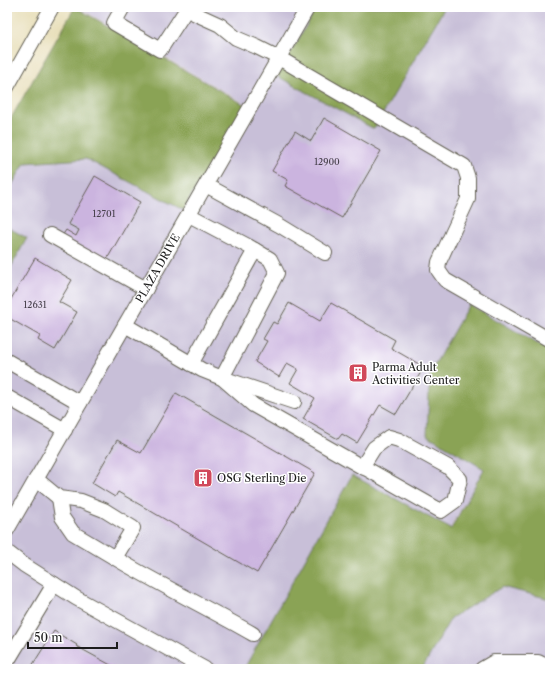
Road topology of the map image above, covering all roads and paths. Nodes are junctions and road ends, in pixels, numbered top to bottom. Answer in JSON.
{"nodes":[{"id":1,"x":52,"y":7,"type":"edge"},
{"id":2,"x":123,"y":7,"type":"edge"},
{"id":3,"x":308,"y":7,"type":"edge"},
{"id":4,"x":187,"y":8,"type":"edge"},
{"id":5,"x":279,"y":58,"type":"junction"},
{"id":6,"x":7,"y":87,"type":"edge"},
{"id":7,"x":206,"y":185,"type":"junction"},
{"id":8,"x":189,"y":215,"type":"junction"},
{"id":9,"x":50,"y":235,"type":"dead end"},
{"id":10,"x":255,"y":250,"type":"junction"},
{"id":11,"x":325,"y":252,"type":"dead end"},
{"id":12,"x":146,"y":288,"type":"junction"},
{"id":13,"x":125,"y":325,"type":"junction"},
{"id":14,"x":550,"y":339,"type":"edge"},
{"id":15,"x":7,"y":361,"type":"edge"},
{"id":16,"x":191,"y":364,"type":"junction"},
{"id":17,"x":222,"y":378,"type":"junction"},
{"id":18,"x":7,"y":397,"type":"edge"},
{"id":19,"x":294,"y":402,"type":"dead end"},
{"id":20,"x":80,"y":403,"type":"junction"},
{"id":21,"x":65,"y":430,"type":"junction"},
{"id":22,"x":362,"y":467,"type":"junction"},
{"id":23,"x":36,"y":479,"type":"junction"},
{"id":24,"x":60,"y":498,"type":"junction"},
{"id":25,"x":7,"y":530,"type":"edge"},
{"id":26,"x":7,"y":552,"type":"edge"},
{"id":27,"x":115,"y":558,"type":"junction"},
{"id":28,"x":54,"y":584,"type":"junction"},
{"id":29,"x":253,"y":634,"type":"dead end"},
{"id":30,"x":7,"y":662,"type":"edge"},
{"id":31,"x":550,"y":668,"type":"edge"},
{"id":32,"x":205,"y":669,"type":"edge"},
{"id":33,"x":482,"y":669,"type":"edge"}],
"edges":[{"from":1,"to":6,"type":"street"},
{"from":2,"to":4,"type":"street"},
{"from":3,"to":5,"type":"street","name":"PLAZA DRIVE"},
{"from":4,"to":5,"type":"street"},
{"from":5,"to":7,"type":"street","name":"PLAZA DRIVE"},
{"from":5,"to":14,"type":"street"},
{"from":7,"to":8,"type":"street","name":"PLAZA DRIVE"},
{"from":7,"to":11,"type":"street"},
{"from":8,"to":10,"type":"street"},
{"from":8,"to":12,"type":"street","name":"PLAZA DRIVE"},
{"from":9,"to":12,"type":"street"},
{"from":10,"to":16,"type":"street"},
{"from":10,"to":17,"type":"street"},
{"from":12,"to":13,"type":"street","name":"PLAZA DRIVE"},
{"from":13,"to":16,"type":"street"},
{"from":13,"to":20,"type":"street","name":"PLAZA DRIVE"},
{"from":15,"to":20,"type":"street"},
{"from":16,"to":17,"type":"street"},
{"from":17,"to":19,"type":"street"},
{"from":17,"to":22,"type":"street"},
{"from":18,"to":21,"type":"street"},
{"from":20,"to":21,"type":"street","name":"PLAZA DRIVE"},
{"from":21,"to":23,"type":"street","name":"PLAZA DRIVE"},
{"from":22,"to":22,"type":"street"},
{"from":23,"to":24,"type":"street"},
{"from":23,"to":25,"type":"street","name":"PLAZA DRIVE"},
{"from":24,"to":27,"type":"street"},
{"from":24,"to":27,"type":"street"},
{"from":26,"to":28,"type":"street"},
{"from":27,"to":29,"type":"street"},
{"from":28,"to":30,"type":"street"},
{"from":28,"to":32,"type":"street"},
{"from":31,"to":33,"type":"street"}]}
